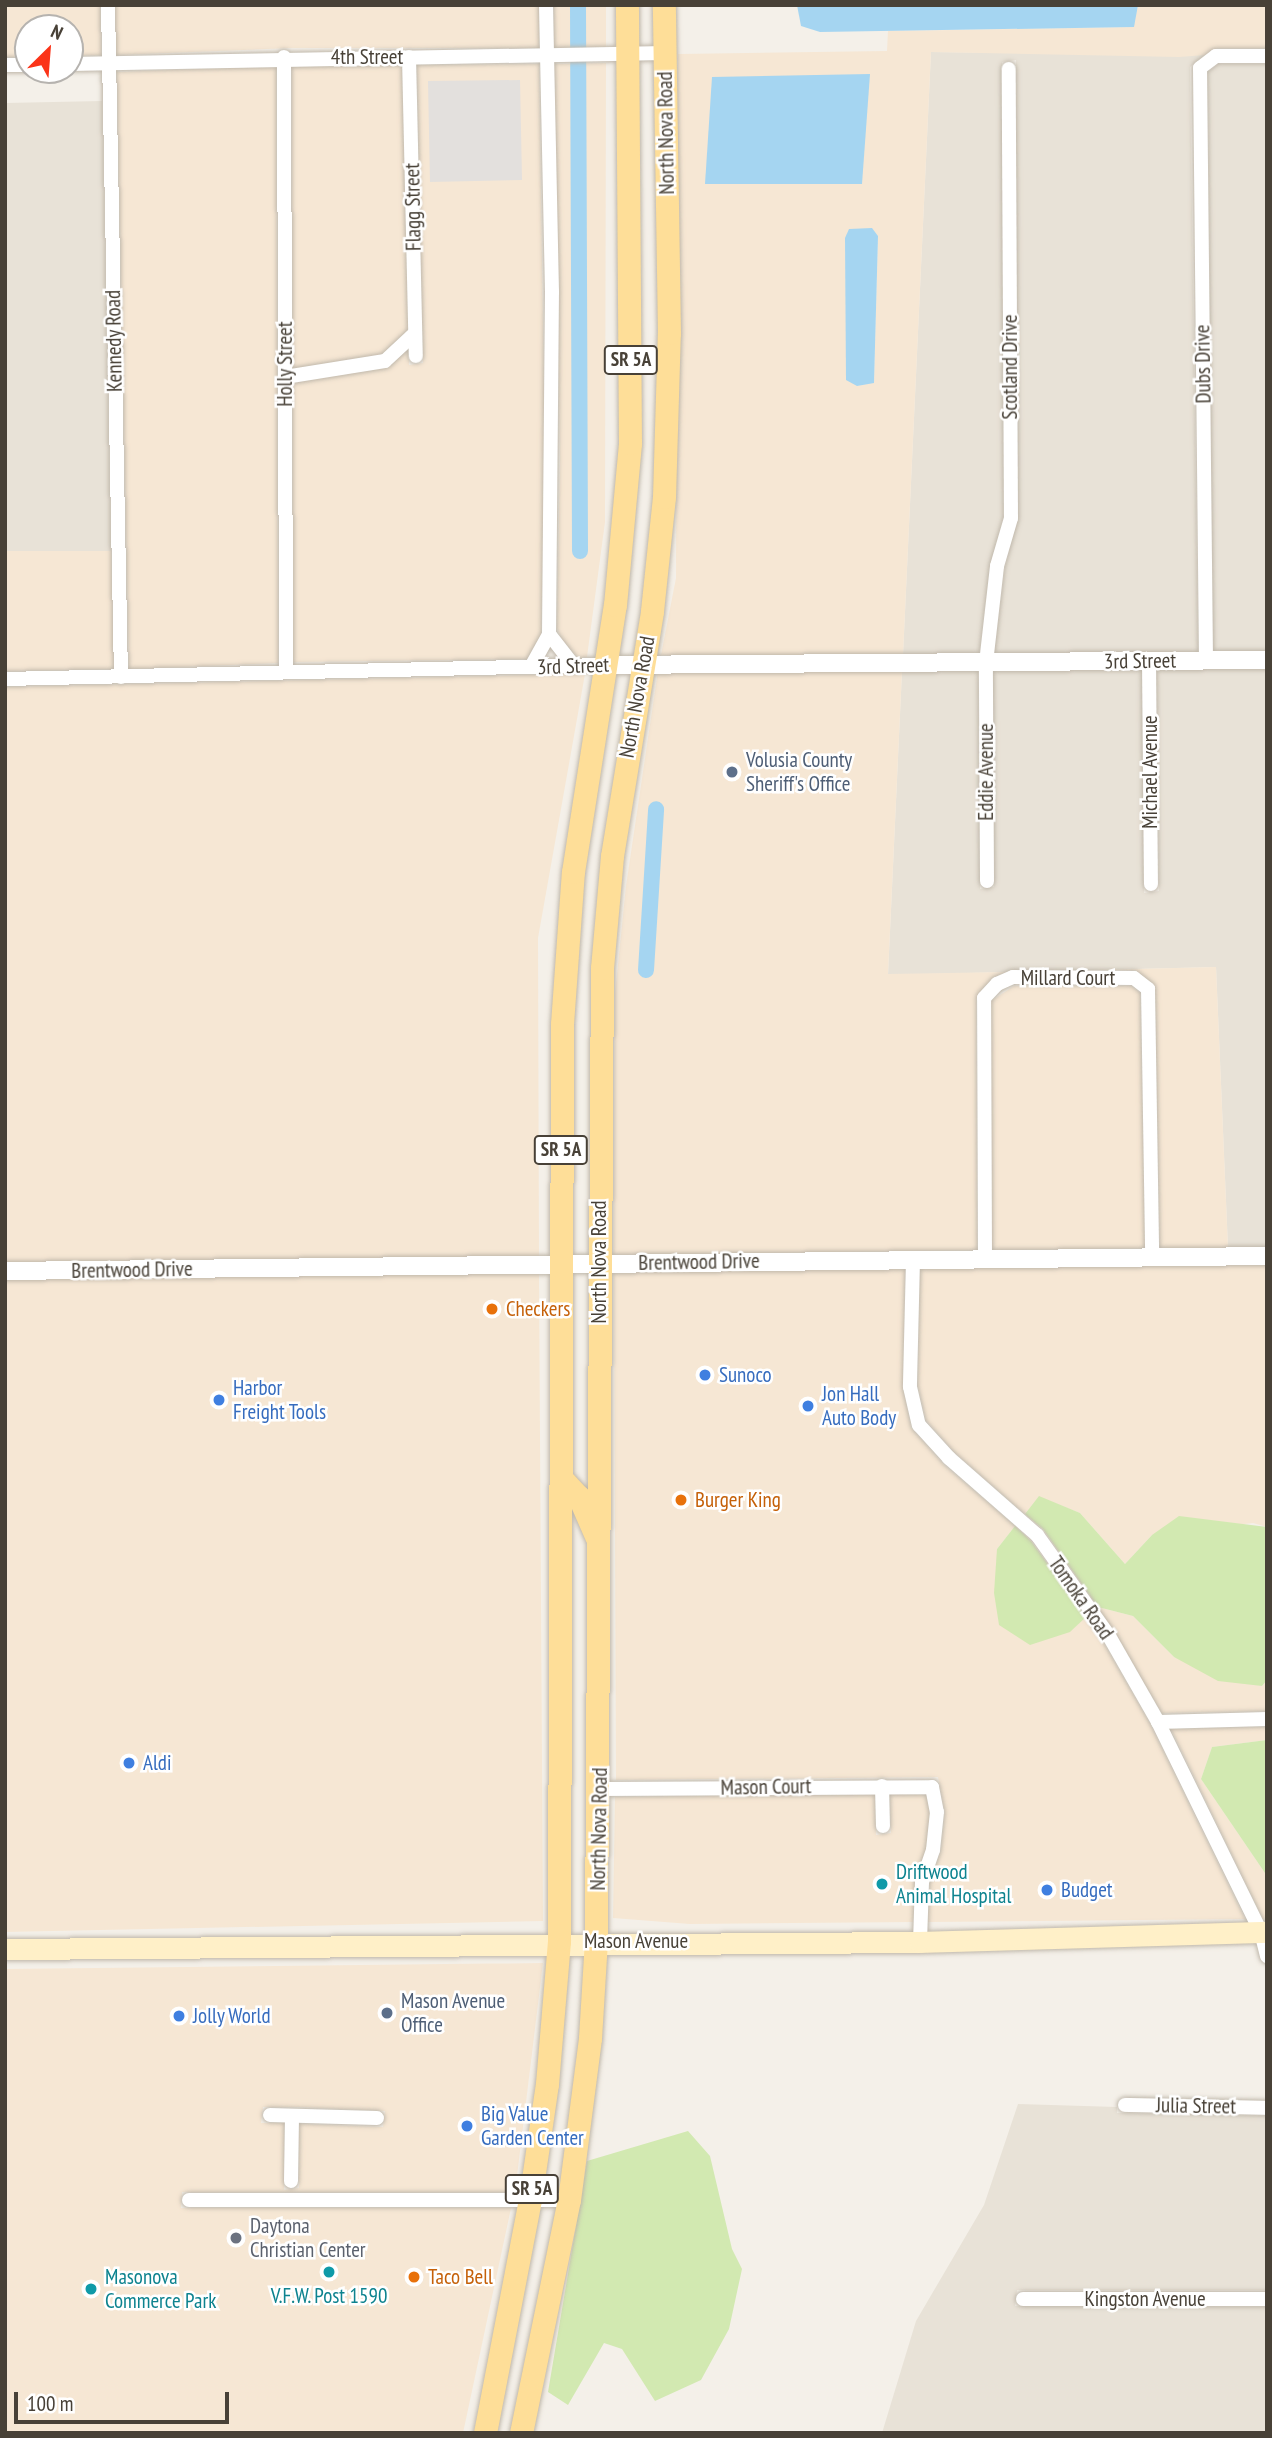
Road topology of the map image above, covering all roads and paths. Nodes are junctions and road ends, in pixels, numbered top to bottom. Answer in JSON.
{"nodes":[{"id":1,"x":108,"y":5,"type":"edge"},
{"id":2,"x":546,"y":5,"type":"edge"},
{"id":3,"x":627,"y":5,"type":"edge"},
{"id":4,"x":664,"y":5,"type":"edge"},
{"id":5,"x":664,"y":53,"type":"junction"},
{"id":6,"x":618,"y":54,"type":"junction"},
{"id":7,"x":547,"y":56,"type":"junction"},
{"id":8,"x":1267,"y":56,"type":"edge"},
{"id":9,"x":284,"y":57,"type":"junction"},
{"id":10,"x":410,"y":57,"type":"junction"},
{"id":11,"x":109,"y":63,"type":"junction"},
{"id":12,"x":84,"y":64,"type":"edge"},
{"id":13,"x":1009,"y":69,"type":"dead end"},
{"id":14,"x":415,"y":333,"type":"junction"},
{"id":15,"x":416,"y":356,"type":"dead end"},
{"id":16,"x":285,"y":377,"type":"junction"},
{"id":17,"x":550,"y":634,"type":"junction"},
{"id":18,"x":1267,"y":660,"type":"edge"},
{"id":19,"x":1149,"y":661,"type":"junction"},
{"id":20,"x":1206,"y":661,"type":"junction"},
{"id":21,"x":644,"y":663,"type":"junction"},
{"id":22,"x":986,"y":663,"type":"junction"},
{"id":23,"x":605,"y":665,"type":"junction"},
{"id":24,"x":574,"y":666,"type":"junction"},
{"id":25,"x":531,"y":667,"type":"junction"},
{"id":26,"x":286,"y":671,"type":"junction"},
{"id":27,"x":121,"y":677,"type":"junction"},
{"id":28,"x":5,"y":679,"type":"edge"},
{"id":29,"x":986,"y":881,"type":"dead end"},
{"id":30,"x":1151,"y":884,"type":"dead end"},
{"id":31,"x":1152,"y":1256,"type":"junction"},
{"id":32,"x":1267,"y":1256,"type":"edge"},
{"id":33,"x":985,"y":1258,"type":"junction"},
{"id":34,"x":913,"y":1260,"type":"junction"},
{"id":35,"x":599,"y":1264,"type":"junction"},
{"id":36,"x":562,"y":1265,"type":"junction"},
{"id":37,"x":5,"y":1271,"type":"edge"},
{"id":38,"x":562,"y":1479,"type":"junction"},
{"id":39,"x":600,"y":1546,"type":"junction"},
{"id":40,"x":1267,"y":1719,"type":"edge"},
{"id":41,"x":1158,"y":1722,"type":"junction"},
{"id":42,"x":882,"y":1786,"type":"junction"},
{"id":43,"x":600,"y":1788,"type":"junction"},
{"id":44,"x":883,"y":1826,"type":"dead end"},
{"id":45,"x":1264,"y":1932,"type":"edge"},
{"id":46,"x":559,"y":1941,"type":"junction"},
{"id":47,"x":596,"y":1941,"type":"junction"},
{"id":48,"x":920,"y":1942,"type":"junction"},
{"id":49,"x":5,"y":1949,"type":"edge"},
{"id":50,"x":1267,"y":1956,"type":"edge"},
{"id":51,"x":1125,"y":2105,"type":"dead end"},
{"id":52,"x":1267,"y":2108,"type":"edge"},
{"id":53,"x":270,"y":2115,"type":"dead end"},
{"id":54,"x":292,"y":2116,"type":"junction"},
{"id":55,"x":377,"y":2119,"type":"dead end"},
{"id":56,"x":291,"y":2181,"type":"dead end"},
{"id":57,"x":189,"y":2200,"type":"dead end"},
{"id":58,"x":530,"y":2200,"type":"junction"},
{"id":59,"x":569,"y":2200,"type":"junction"},
{"id":60,"x":1267,"y":2298,"type":"edge"},
{"id":61,"x":1023,"y":2299,"type":"dead end"},
{"id":62,"x":485,"y":2433,"type":"edge"},
{"id":63,"x":521,"y":2433,"type":"edge"}],
"edges":[{"from":1,"to":11,"type":"street","name":"Kennedy Road"},
{"from":2,"to":7,"type":"street"},
{"from":3,"to":6,"type":"main road","name":"North Nova Road","number":"SR 5A"},
{"from":4,"to":5,"type":"main road","name":"North Nova Road","number":"SR 5A"},
{"from":5,"to":6,"type":"street","name":"4th Street"},
{"from":5,"to":21,"type":"main road","name":"North Nova Road","number":"SR 5A"},
{"from":6,"to":7,"type":"street","name":"4th Street"},
{"from":6,"to":23,"type":"main road","name":"North Nova Road","number":"SR 5A"},
{"from":7,"to":10,"type":"street","name":"4th Street"},
{"from":7,"to":17,"type":"street"},
{"from":8,"to":20,"type":"street","name":"Dubs Drive"},
{"from":9,"to":10,"type":"street","name":"4th Street"},
{"from":9,"to":11,"type":"street","name":"4th Street"},
{"from":9,"to":16,"type":"street","name":"Holly Street"},
{"from":10,"to":14,"type":"street","name":"Flagg Street"},
{"from":11,"to":12,"type":"street","name":"4th Street"},
{"from":11,"to":27,"type":"street","name":"Kennedy Road"},
{"from":13,"to":22,"type":"street","name":"Scotland Drive"},
{"from":14,"to":15,"type":"street","name":"Flagg Street"},
{"from":14,"to":16,"type":"street"},
{"from":16,"to":26,"type":"street","name":"Holly Street"},
{"from":17,"to":24,"type":"street"},
{"from":17,"to":25,"type":"street"},
{"from":18,"to":20,"type":"street","name":"3rd Street"},
{"from":19,"to":20,"type":"street","name":"3rd Street"},
{"from":19,"to":22,"type":"street","name":"3rd Street"},
{"from":19,"to":30,"type":"street","name":"Michael Avenue"},
{"from":21,"to":22,"type":"street","name":"3rd Street"},
{"from":21,"to":23,"type":"street","name":"3rd Street"},
{"from":21,"to":35,"type":"main road","name":"North Nova Road","number":"SR 5A"},
{"from":22,"to":29,"type":"street","name":"Eddie Avenue"},
{"from":23,"to":24,"type":"street","name":"3rd Street"},
{"from":23,"to":36,"type":"main road","name":"North Nova Road","number":"SR 5A"},
{"from":24,"to":25,"type":"street","name":"3rd Street"},
{"from":25,"to":26,"type":"street","name":"3rd Street"},
{"from":26,"to":27,"type":"street","name":"3rd Street"},
{"from":27,"to":28,"type":"street","name":"3rd Street"},
{"from":31,"to":32,"type":"street","name":"Brentwood Drive"},
{"from":31,"to":33,"type":"street","name":"Brentwood Drive"},
{"from":31,"to":33,"type":"street","name":"Millard Court"},
{"from":33,"to":34,"type":"street","name":"Brentwood Drive"},
{"from":34,"to":35,"type":"street","name":"Brentwood Drive"},
{"from":34,"to":41,"type":"street","name":"Tomoka Road"},
{"from":35,"to":36,"type":"street","name":"Brentwood Drive"},
{"from":35,"to":39,"type":"main road","name":"North Nova Road","number":"SR 5A"},
{"from":36,"to":37,"type":"street","name":"Brentwood Drive"},
{"from":36,"to":38,"type":"main road","name":"North Nova Road","number":"SR 5A"},
{"from":38,"to":39,"type":"main road"},
{"from":38,"to":46,"type":"main road","name":"North Nova Road","number":"SR 5A"},
{"from":39,"to":43,"type":"main road","name":"North Nova Road","number":"SR 5A"},
{"from":40,"to":41,"type":"street"},
{"from":41,"to":45,"type":"street","name":"Tomoka Road"},
{"from":42,"to":43,"type":"street","name":"Mason Court"},
{"from":42,"to":44,"type":"street"},
{"from":42,"to":48,"type":"street","name":"Mason Court"},
{"from":43,"to":47,"type":"main road","name":"North Nova Road","number":"SR 5A"},
{"from":45,"to":48,"type":"main road","name":"Mason Avenue"},
{"from":45,"to":50,"type":"street","name":"Tomoka Road"},
{"from":46,"to":47,"type":"main road","name":"Mason Avenue"},
{"from":46,"to":49,"type":"main road","name":"Mason Avenue"},
{"from":46,"to":58,"type":"main road","name":"North Nova Road","number":"SR 5A"},
{"from":47,"to":48,"type":"main road","name":"Mason Avenue"},
{"from":47,"to":59,"type":"main road","name":"North Nova Road","number":"SR 5A"},
{"from":51,"to":52,"type":"street","name":"Julia Street"},
{"from":53,"to":54,"type":"street"},
{"from":54,"to":55,"type":"street"},
{"from":54,"to":56,"type":"street"},
{"from":57,"to":58,"type":"street"},
{"from":58,"to":59,"type":"street"},
{"from":58,"to":62,"type":"main road","name":"North Nova Road","number":"SR 5A"},
{"from":59,"to":63,"type":"main road","name":"North Nova Road","number":"SR 5A"},
{"from":60,"to":61,"type":"street","name":"Kingston Avenue"}]}
